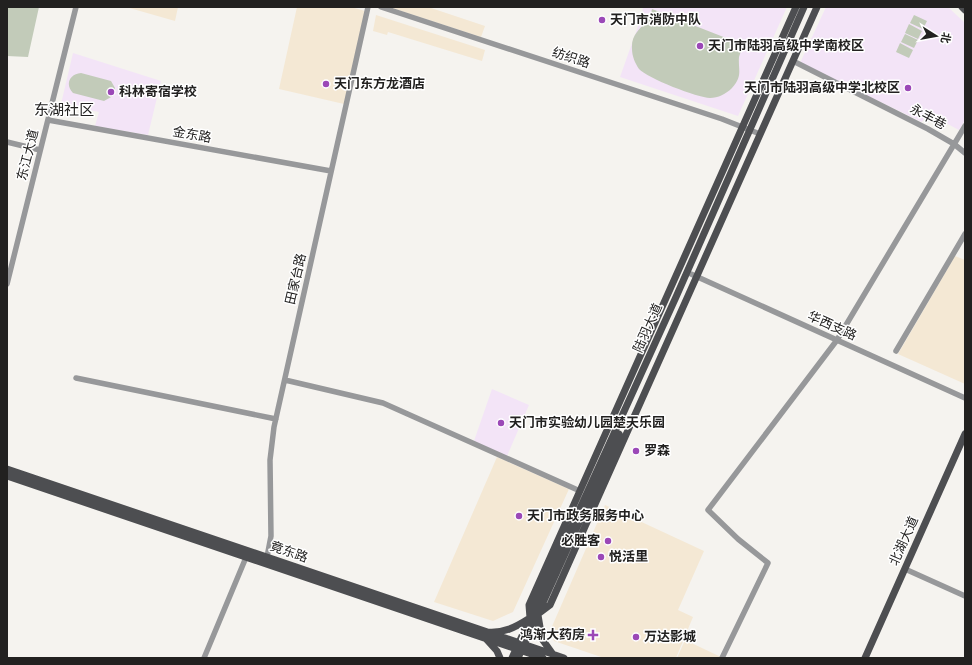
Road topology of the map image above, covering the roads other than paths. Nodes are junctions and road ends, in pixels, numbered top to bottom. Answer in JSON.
{"nodes":[{"id":1,"x":76,"y":7,"type":"edge"},
{"id":2,"x":368,"y":7,"type":"edge"},
{"id":3,"x":380,"y":7,"type":"edge"},
{"id":4,"x":796,"y":7,"type":"edge"},
{"id":5,"x":804,"y":7,"type":"edge"},
{"id":6,"x":808,"y":7,"type":"edge"},
{"id":7,"x":817,"y":7,"type":"edge"},
{"id":8,"x":793,"y":61,"type":"junction"},
{"id":9,"x":48,"y":120,"type":"junction"},
{"id":10,"x":965,"y":126,"type":"edge"},
{"id":11,"x":751,"y":131,"type":"junction"},
{"id":12,"x":7,"y":142,"type":"edge"},
{"id":13,"x":954,"y":144,"type":"junction"},
{"id":14,"x":40,"y":150,"type":"junction"},
{"id":15,"x":965,"y":153,"type":"edge"},
{"id":16,"x":331,"y":171,"type":"junction"},
{"id":17,"x":965,"y":234,"type":"edge"},
{"id":18,"x":694,"y":275,"type":"junction"},
{"id":19,"x":7,"y":284,"type":"edge"},
{"id":20,"x":837,"y":340,"type":"junction"},
{"id":21,"x":896,"y":351,"type":"dead end"},
{"id":22,"x":76,"y":378,"type":"dead end"},
{"id":23,"x":285,"y":380,"type":"junction"},
{"id":24,"x":965,"y":398,"type":"edge"},
{"id":25,"x":276,"y":419,"type":"junction"},
{"id":26,"x":965,"y":434,"type":"edge"},
{"id":27,"x":965,"y":446,"type":"edge"},
{"id":28,"x":7,"y":469,"type":"edge"},
{"id":29,"x":7,"y":476,"type":"edge"},
{"id":30,"x":580,"y":491,"type":"junction"},
{"id":31,"x":247,"y":554,"type":"junction"},
{"id":32,"x":268,"y":557,"type":"junction"},
{"id":33,"x":907,"y":570,"type":"junction"},
{"id":34,"x":965,"y":596,"type":"edge"},
{"id":35,"x":538,"y":614,"type":"junction"},
{"id":36,"x":530,"y":618,"type":"junction"},
{"id":37,"x":485,"y":635,"type":"junction"},
{"id":38,"x":520,"y":647,"type":"junction"},
{"id":39,"x":554,"y":655,"type":"junction"},
{"id":40,"x":204,"y":658,"type":"edge"},
{"id":41,"x":500,"y":658,"type":"edge"},
{"id":42,"x":512,"y":658,"type":"edge"},
{"id":43,"x":518,"y":658,"type":"edge"},
{"id":44,"x":543,"y":658,"type":"edge"},
{"id":45,"x":564,"y":658,"type":"edge"},
{"id":46,"x":722,"y":658,"type":"edge"},
{"id":47,"x":865,"y":658,"type":"edge"},
{"id":48,"x":870,"y":658,"type":"edge"}],
"edges":[{"from":1,"to":9,"type":"street","name":"东江大道"},
{"from":2,"to":16,"type":"street","name":"田家台路"},
{"from":3,"to":11,"type":"street","name":"纺织路"},
{"from":4,"to":11,"type":"main road"},
{"from":5,"to":11,"type":"main road","name":"陆羽大道"},
{"from":6,"to":11,"type":"main road","name":"陆羽大道"},
{"from":7,"to":8,"type":"main road"},
{"from":8,"to":11,"type":"main road"},
{"from":8,"to":13,"type":"street","name":"永丰巷"},
{"from":9,"to":14,"type":"street","name":"东江大道"},
{"from":9,"to":16,"type":"street","name":"金东路"},
{"from":10,"to":13,"type":"street"},
{"from":11,"to":18,"type":"main road"},
{"from":11,"to":30,"type":"main road"},
{"from":11,"to":36,"type":"main road","name":"陆羽大道"},
{"from":12,"to":14,"type":"street"},
{"from":13,"to":15,"type":"street","name":"永丰巷"},
{"from":13,"to":20,"type":"street"},
{"from":14,"to":19,"type":"street","name":"东江大道"},
{"from":16,"to":23,"type":"street","name":"田家台路"},
{"from":17,"to":21,"type":"street"},
{"from":18,"to":20,"type":"street","name":"华西支路"},
{"from":18,"to":35,"type":"main road"},
{"from":20,"to":24,"type":"street","name":"华西支路"},
{"from":20,"to":46,"type":"street"},
{"from":22,"to":25,"type":"street"},
{"from":23,"to":25,"type":"street","name":"田家台路"},
{"from":23,"to":30,"type":"street"},
{"from":25,"to":32,"type":"street","name":"田家台路"},
{"from":26,"to":33,"type":"main road","name":"北湖大道"},
{"from":27,"to":33,"type":"main road","name":"北湖大道"},
{"from":28,"to":31,"type":"main road","name":"竟东路"},
{"from":29,"to":31,"type":"main road","name":"竟东路"},
{"from":30,"to":36,"type":"main road"},
{"from":31,"to":32,"type":"main road","name":"竟东路"},
{"from":31,"to":37,"type":"main road","name":"竟东路"},
{"from":31,"to":40,"type":"street"},
{"from":32,"to":37,"type":"main road","name":"竟东路"},
{"from":33,"to":34,"type":"street"},
{"from":33,"to":47,"type":"main road","name":"北湖大道"},
{"from":33,"to":48,"type":"main road","name":"北湖大道"},
{"from":35,"to":38,"type":"main road","name":"陆羽大道"},
{"from":35,"to":39,"type":"main road"},
{"from":36,"to":37,"type":"main road"},
{"from":36,"to":38,"type":"main road","name":"陆羽大道"},
{"from":37,"to":38,"type":"main road","name":"竟东路"},
{"from":37,"to":41,"type":"main road"},
{"from":38,"to":39,"type":"main road","name":"竟东路"},
{"from":38,"to":42,"type":"main road","name":"陆羽大道"},
{"from":38,"to":43,"type":"main road","name":"陆羽大道"},
{"from":38,"to":44,"type":"main road","name":"竟东路"},
{"from":39,"to":45,"type":"main road","name":"竟东路"}]}
